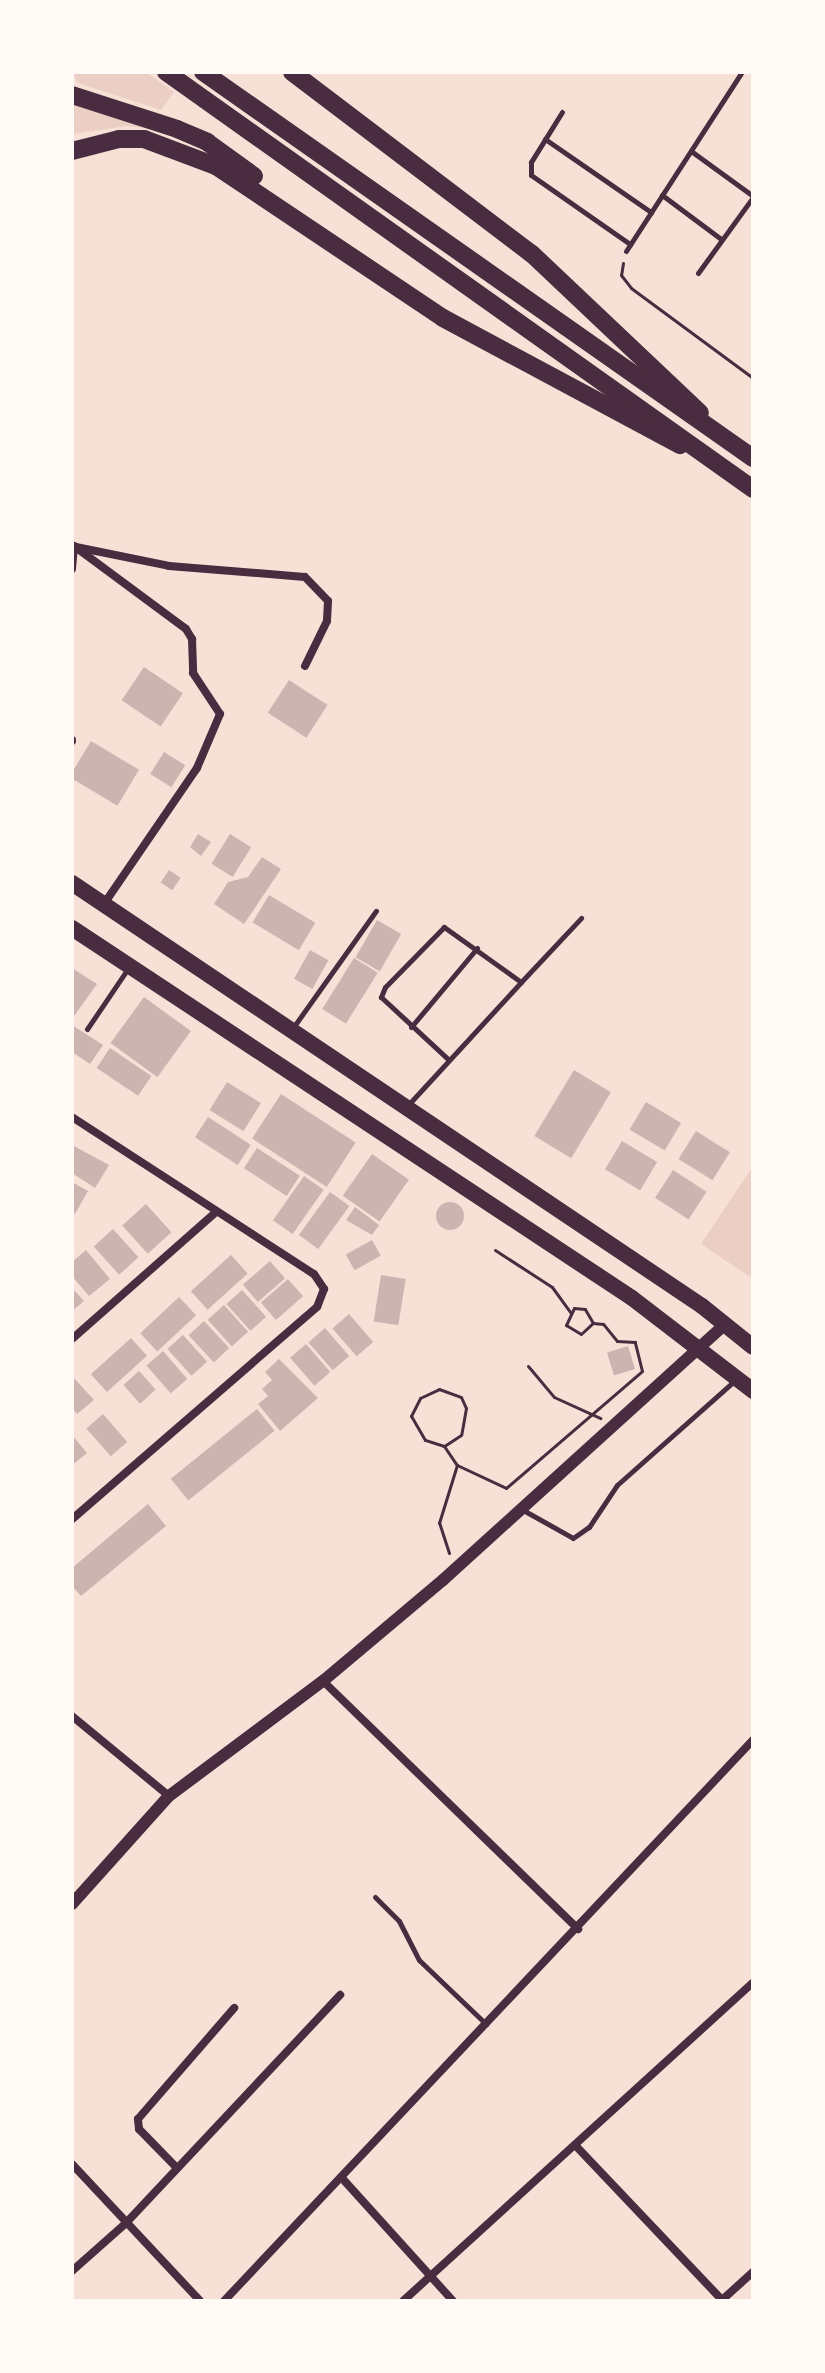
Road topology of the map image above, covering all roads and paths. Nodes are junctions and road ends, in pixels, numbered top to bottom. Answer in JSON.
{"nodes":[{"id":1,"x":166,"y":72,"type":"edge"},
{"id":2,"x":203,"y":72,"type":"edge"},
{"id":3,"x":277,"y":72,"type":"edge"},
{"id":4,"x":292,"y":72,"type":"edge"},
{"id":5,"x":742,"y":72,"type":"edge"},
{"id":6,"x":72,"y":95,"type":"edge"},
{"id":7,"x":562,"y":112,"type":"dead end"},
{"id":8,"x":545,"y":139,"type":"junction"},
{"id":9,"x":72,"y":151,"type":"edge"},
{"id":10,"x":691,"y":151,"type":"junction"},
{"id":11,"x":662,"y":195,"type":"junction"},
{"id":12,"x":753,"y":196,"type":"edge"},
{"id":13,"x":651,"y":212,"type":"junction"},
{"id":14,"x":721,"y":239,"type":"junction"},
{"id":15,"x":630,"y":244,"type":"junction"},
{"id":16,"x":626,"y":251,"type":"joint"},
{"id":17,"x":532,"y":254,"type":"junction"},
{"id":18,"x":698,"y":273,"type":"dead end"},
{"id":19,"x":514,"y":357,"type":"junction"},
{"id":20,"x":753,"y":378,"type":"edge"},
{"id":21,"x":714,"y":431,"type":"junction"},
{"id":22,"x":700,"y":452,"type":"junction"},
{"id":23,"x":753,"y":458,"type":"edge"},
{"id":24,"x":753,"y":489,"type":"edge"},
{"id":25,"x":73,"y":546,"type":"edge"},
{"id":26,"x":72,"y":569,"type":"edge"},
{"id":27,"x":305,"y":666,"type":"dead end"},
{"id":28,"x":72,"y":883,"type":"edge"},
{"id":29,"x":103,"y":904,"type":"junction"},
{"id":30,"x":376,"y":911,"type":"dead end"},
{"id":31,"x":581,"y":918,"type":"dead end"},
{"id":32,"x":72,"y":928,"type":"edge"},
{"id":33,"x":477,"y":948,"type":"junction"},
{"id":34,"x":130,"y":967,"type":"junction"},
{"id":35,"x":521,"y":982,"type":"junction"},
{"id":36,"x":411,"y":1027,"type":"junction"},
{"id":37,"x":87,"y":1029,"type":"dead end"},
{"id":38,"x":291,"y":1030,"type":"junction"},
{"id":39,"x":448,"y":1059,"type":"junction"},
{"id":40,"x":406,"y":1106,"type":"junction"},
{"id":41,"x":72,"y":1117,"type":"edge"},
{"id":42,"x":216,"y":1212,"type":"junction"},
{"id":43,"x":495,"y":1250,"type":"dead end"},
{"id":44,"x":570,"y":1312,"type":"junction"},
{"id":45,"x":593,"y":1323,"type":"junction"},
{"id":46,"x":726,"y":1323,"type":"junction"},
{"id":47,"x":72,"y":1339,"type":"edge"},
{"id":48,"x":753,"y":1347,"type":"edge"},
{"id":49,"x":702,"y":1349,"type":"junction"},
{"id":50,"x":528,"y":1366,"type":"dead end"},
{"id":51,"x":737,"y":1378,"type":"junction"},
{"id":52,"x":753,"y":1391,"type":"edge"},
{"id":53,"x":593,"y":1414,"type":"junction"},
{"id":54,"x":618,"y":1427,"type":"junction"},
{"id":55,"x":444,"y":1446,"type":"junction"},
{"id":56,"x":457,"y":1465,"type":"junction"},
{"id":57,"x":523,"y":1510,"type":"junction"},
{"id":58,"x":72,"y":1519,"type":"edge"},
{"id":59,"x":443,"y":1580,"type":"junction"},
{"id":60,"x":323,"y":1681,"type":"junction"},
{"id":61,"x":72,"y":1716,"type":"edge"},
{"id":62,"x":753,"y":1740,"type":"edge"},
{"id":63,"x":169,"y":1796,"type":"junction"},
{"id":64,"x":375,"y":1897,"type":"dead end"},
{"id":65,"x":72,"y":1904,"type":"edge"},
{"id":66,"x":578,"y":1929,"type":"junction"},
{"id":67,"x":753,"y":1983,"type":"edge"},
{"id":68,"x":340,"y":1995,"type":"dead end"},
{"id":69,"x":234,"y":2008,"type":"dead end"},
{"id":70,"x":487,"y":2024,"type":"junction"},
{"id":71,"x":575,"y":2145,"type":"junction"},
{"id":72,"x":72,"y":2164,"type":"edge"},
{"id":73,"x":177,"y":2168,"type":"junction"},
{"id":74,"x":341,"y":2177,"type":"junction"},
{"id":75,"x":126,"y":2223,"type":"junction"},
{"id":76,"x":72,"y":2271,"type":"edge"},
{"id":77,"x":753,"y":2272,"type":"edge"},
{"id":78,"x":430,"y":2276,"type":"junction"},
{"id":79,"x":200,"y":2301,"type":"edge"},
{"id":80,"x":224,"y":2301,"type":"edge"},
{"id":81,"x":403,"y":2301,"type":"edge"},
{"id":82,"x":453,"y":2301,"type":"edge"},
{"id":83,"x":723,"y":2301,"type":"edge"}],
"edges":[{"from":1,"to":22,"type":"highway"},
{"from":2,"to":21,"type":"highway"},
{"from":3,"to":17,"type":"highway"},
{"from":4,"to":17,"type":"highway"},
{"from":5,"to":10,"type":"lane"},
{"from":6,"to":19,"type":"highway"},
{"from":7,"to":8,"type":"lane"},
{"from":8,"to":13,"type":"lane"},
{"from":8,"to":15,"type":"lane"},
{"from":9,"to":19,"type":"highway"},
{"from":10,"to":11,"type":"lane"},
{"from":10,"to":12,"type":"lane"},
{"from":11,"to":13,"type":"lane"},
{"from":11,"to":14,"type":"lane"},
{"from":12,"to":14,"type":"lane"},
{"from":13,"to":15,"type":"lane"},
{"from":14,"to":18,"type":"lane"},
{"from":15,"to":16,"type":"lane"},
{"from":16,"to":20,"type":"path"},
{"from":17,"to":21,"type":"highway"},
{"from":19,"to":22,"type":"highway"},
{"from":21,"to":23,"type":"highway"},
{"from":22,"to":24,"type":"highway"},
{"from":25,"to":26,"type":"street"},
{"from":25,"to":27,"type":"street"},
{"from":25,"to":29,"type":"street"},
{"from":28,"to":29,"type":"main road"},
{"from":29,"to":38,"type":"main road"},
{"from":30,"to":38,"type":"lane"},
{"from":31,"to":35,"type":"lane"},
{"from":32,"to":34,"type":"main road"},
{"from":33,"to":35,"type":"lane"},
{"from":33,"to":36,"type":"lane"},
{"from":33,"to":36,"type":"lane"},
{"from":34,"to":37,"type":"lane"},
{"from":34,"to":49,"type":"main road"},
{"from":35,"to":39,"type":"lane"},
{"from":36,"to":39,"type":"lane"},
{"from":38,"to":40,"type":"main road"},
{"from":39,"to":40,"type":"lane"},
{"from":40,"to":46,"type":"main road"},
{"from":41,"to":42,"type":"street"},
{"from":42,"to":47,"type":"street"},
{"from":42,"to":58,"type":"street"},
{"from":43,"to":44,"type":"path"},
{"from":44,"to":45,"type":"path"},
{"from":44,"to":45,"type":"path"},
{"from":45,"to":53,"type":"path"},
{"from":46,"to":48,"type":"main road"},
{"from":46,"to":49,"type":"street"},
{"from":49,"to":51,"type":"main road"},
{"from":49,"to":54,"type":"street"},
{"from":50,"to":53,"type":"path"},
{"from":51,"to":52,"type":"main road"},
{"from":51,"to":57,"type":"lane"},
{"from":53,"to":54,"type":"path"},
{"from":53,"to":56,"type":"path"},
{"from":54,"to":57,"type":"street"},
{"from":55,"to":55,"type":"path"},
{"from":55,"to":56,"type":"path"},
{"from":56,"to":59,"type":"path"},
{"from":57,"to":59,"type":"street"},
{"from":59,"to":60,"type":"street"},
{"from":60,"to":63,"type":"street"},
{"from":60,"to":66,"type":"street"},
{"from":61,"to":63,"type":"street"},
{"from":62,"to":66,"type":"street"},
{"from":63,"to":65,"type":"street"},
{"from":64,"to":70,"type":"lane"},
{"from":66,"to":70,"type":"street"},
{"from":67,"to":71,"type":"street"},
{"from":68,"to":73,"type":"street"},
{"from":69,"to":73,"type":"street"},
{"from":70,"to":74,"type":"street"},
{"from":71,"to":78,"type":"street"},
{"from":71,"to":83,"type":"street"},
{"from":72,"to":75,"type":"street"},
{"from":73,"to":75,"type":"street"},
{"from":74,"to":78,"type":"street"},
{"from":74,"to":80,"type":"street"},
{"from":75,"to":76,"type":"street"},
{"from":75,"to":79,"type":"street"},
{"from":77,"to":83,"type":"street"},
{"from":78,"to":81,"type":"street"},
{"from":78,"to":82,"type":"street"}]}
